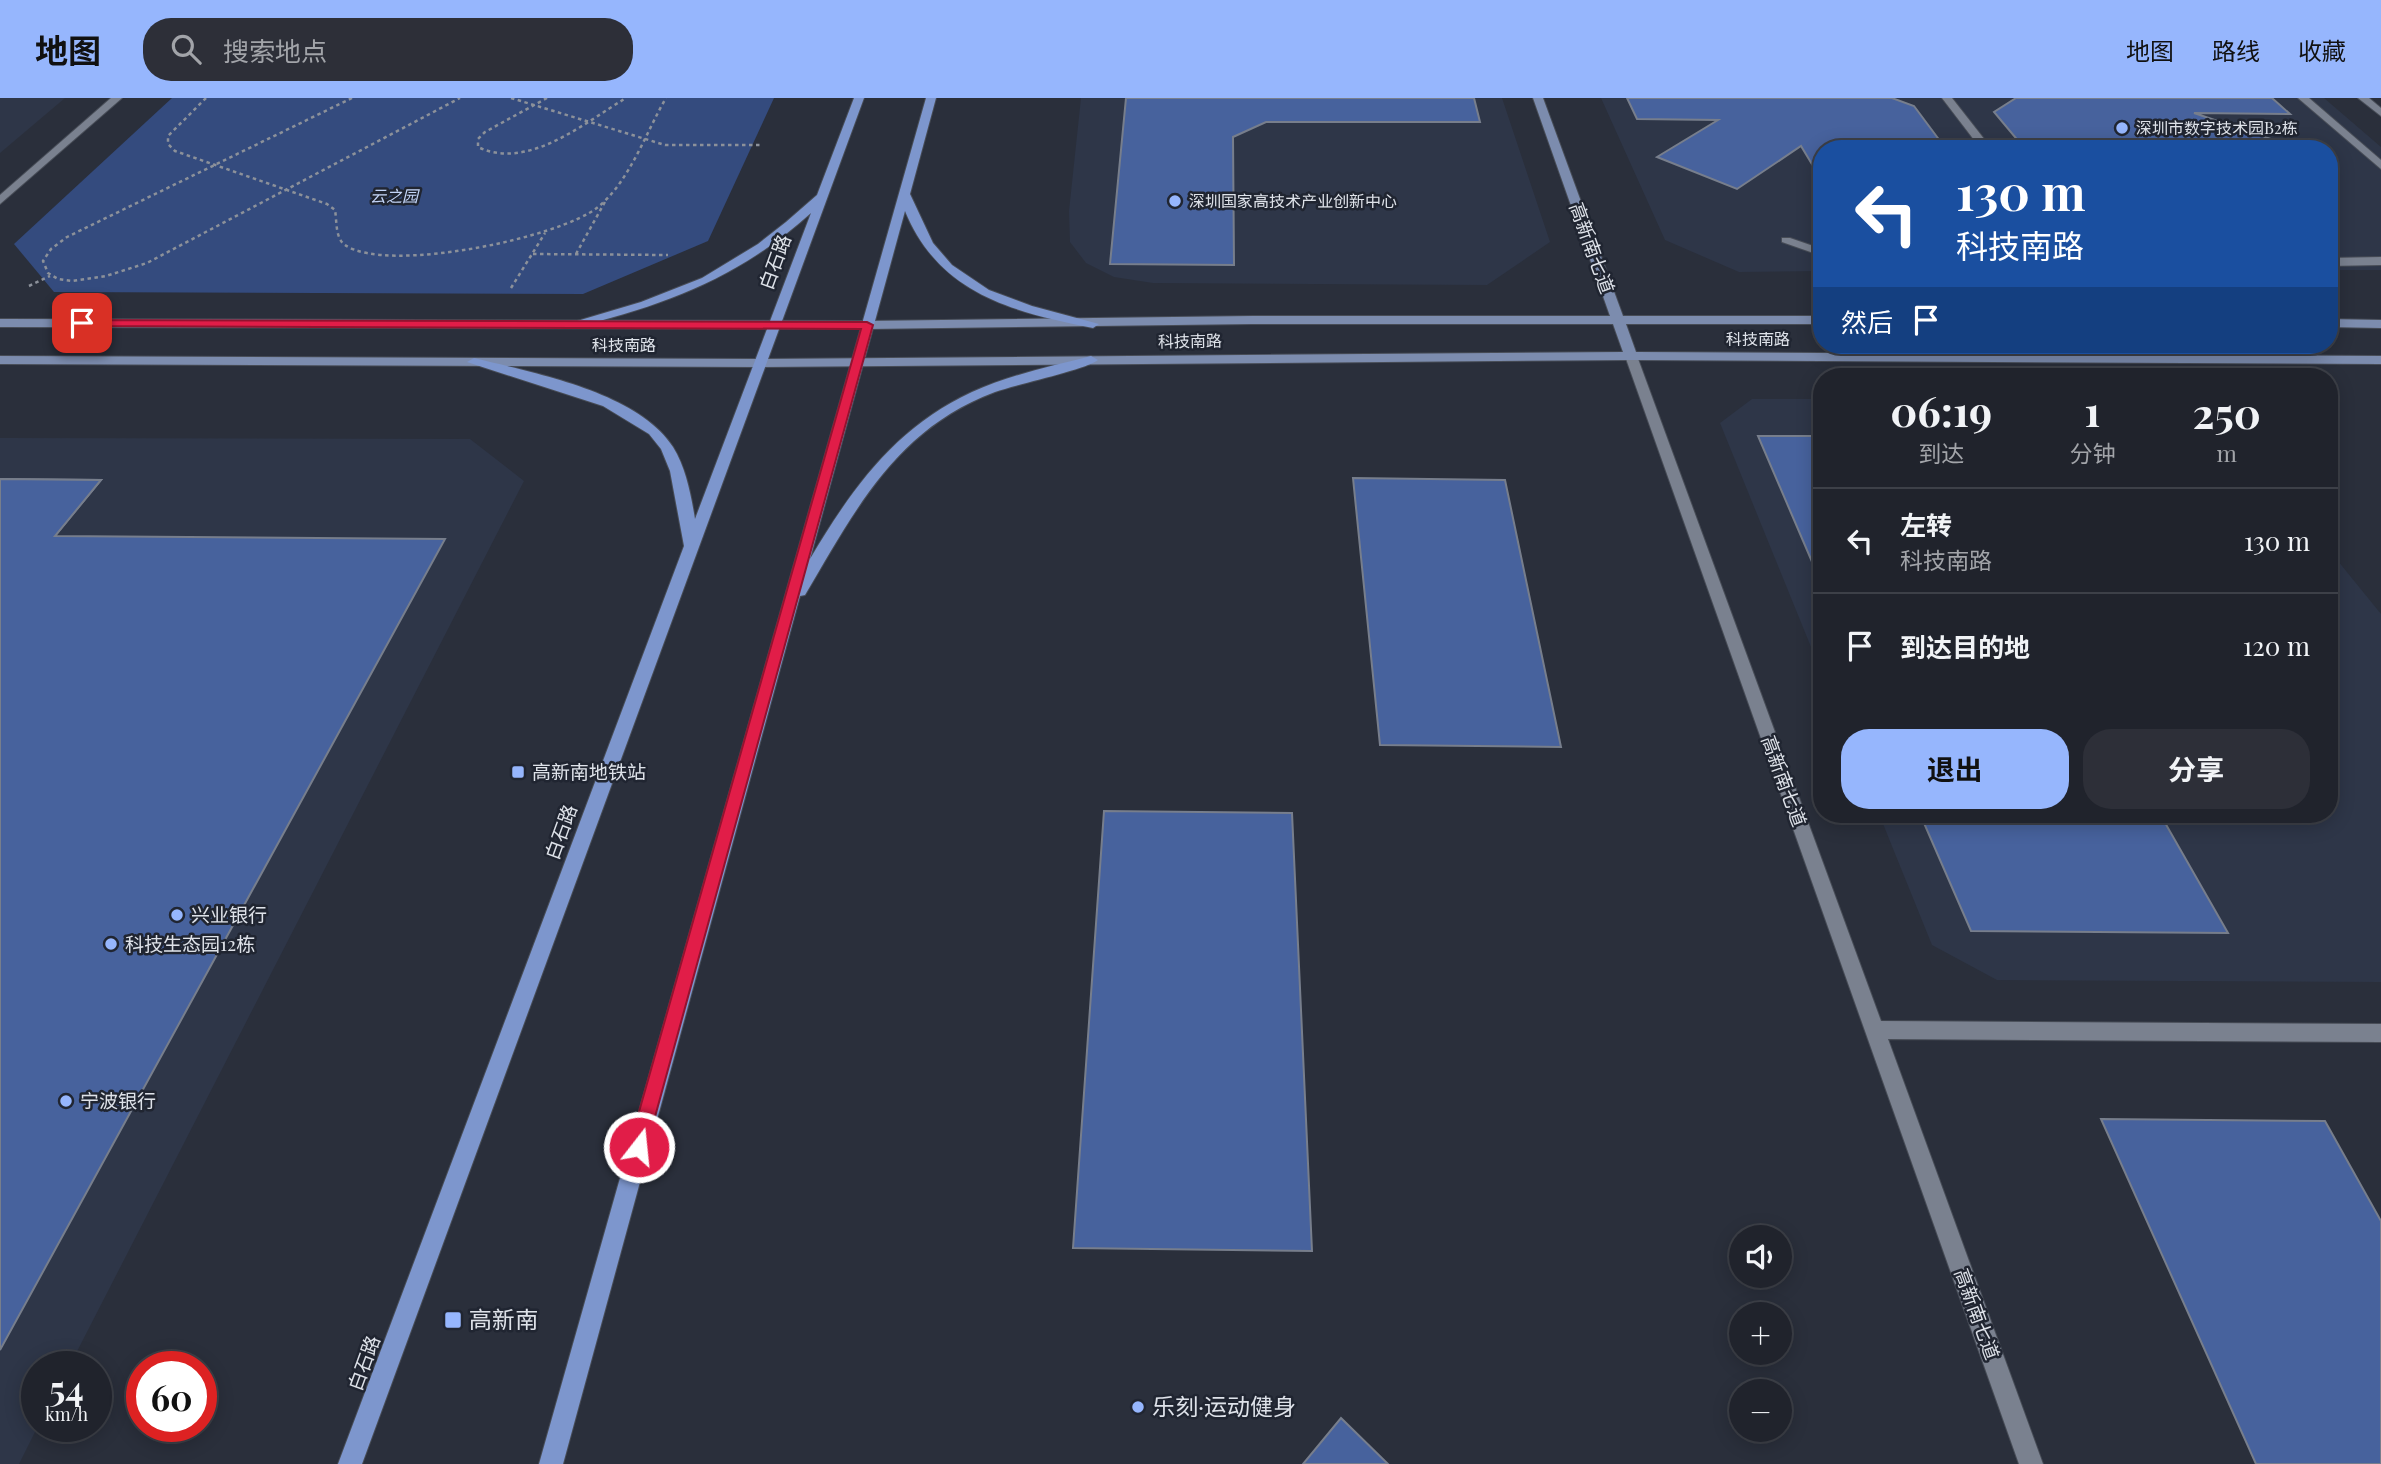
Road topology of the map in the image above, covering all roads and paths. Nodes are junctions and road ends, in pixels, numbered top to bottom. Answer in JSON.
{"nodes":[{"id":1,"x":117,"y":98,"type":"edge"},
{"id":2,"x":206,"y":98,"type":"edge"},
{"id":3,"x":352,"y":98,"type":"edge"},
{"id":4,"x":460,"y":98,"type":"edge"},
{"id":5,"x":511,"y":98,"type":"edge"},
{"id":6,"x":547,"y":98,"type":"edge"},
{"id":7,"x":625,"y":98,"type":"edge"},
{"id":8,"x":666,"y":98,"type":"edge"},
{"id":9,"x":859,"y":98,"type":"edge"},
{"id":10,"x":931,"y":98,"type":"edge"},
{"id":11,"x":1538,"y":98,"type":"edge"},
{"id":12,"x":1947,"y":98,"type":"edge"},
{"id":13,"x":2303,"y":98,"type":"edge"},
{"id":14,"x":2362,"y":98,"type":"edge"},
{"id":15,"x":534,"y":105,"type":"junction"},
{"id":16,"x":2380,"y":111,"type":"edge"},
{"id":17,"x":586,"y":120,"type":"junction"},
{"id":18,"x":643,"y":138,"type":"junction"},
{"id":19,"x":1980,"y":140,"type":"edge"},
{"id":20,"x":764,"y":145,"type":"dead end"},
{"id":21,"x":215,"y":165,"type":"junction"},
{"id":22,"x":2381,"y":166,"type":"edge"},
{"id":23,"x":287,"y":190,"type":"junction"},
{"id":24,"x":612,"y":190,"type":"junction"},
{"id":25,"x":825,"y":193,"type":"junction"},
{"id":26,"x":905,"y":193,"type":"junction"},
{"id":27,"x":0,"y":201,"type":"edge"},
{"id":28,"x":546,"y":233,"type":"junction"},
{"id":29,"x":1786,"y":240,"type":"dead end"},
{"id":30,"x":1813,"y":250,"type":"edge"},
{"id":31,"x":533,"y":254,"type":"junction"},
{"id":32,"x":576,"y":254,"type":"junction"},
{"id":33,"x":670,"y":255,"type":"dead end"},
{"id":34,"x":2338,"y":261,"type":"edge"},
{"id":35,"x":2381,"y":261,"type":"edge"},
{"id":36,"x":511,"y":288,"type":"dead end"},
{"id":37,"x":1618,"y":318,"type":"junction"},
{"id":38,"x":1813,"y":320,"type":"edge"},
{"id":39,"x":0,"y":323,"type":"edge"},
{"id":40,"x":2338,"y":323,"type":"edge"},
{"id":41,"x":573,"y":324,"type":"junction"},
{"id":42,"x":1093,"y":324,"type":"junction"},
{"id":43,"x":2381,"y":324,"type":"edge"},
{"id":44,"x":776,"y":325,"type":"junction"},
{"id":45,"x":867,"y":325,"type":"junction"},
{"id":46,"x":1631,"y":356,"type":"junction"},
{"id":47,"x":0,"y":360,"type":"edge"},
{"id":48,"x":1091,"y":360,"type":"junction"},
{"id":49,"x":2381,"y":360,"type":"edge"},
{"id":50,"x":474,"y":362,"type":"junction"},
{"id":51,"x":857,"y":362,"type":"junction"},
{"id":52,"x":761,"y":363,"type":"junction"},
{"id":53,"x":692,"y":547,"type":"junction"},
{"id":54,"x":785,"y":618,"type":"junction"},
{"id":55,"x":1874,"y":1031,"type":"junction"},
{"id":56,"x":2381,"y":1033,"type":"edge"},
{"id":57,"x":351,"y":1464,"type":"edge"},
{"id":58,"x":551,"y":1464,"type":"edge"},
{"id":59,"x":2031,"y":1464,"type":"edge"}],
"edges":[{"from":1,"to":27,"type":"street"},
{"from":2,"to":21,"type":"path"},
{"from":3,"to":21,"type":"path"},
{"from":4,"to":23,"type":"path"},
{"from":5,"to":15,"type":"path"},
{"from":6,"to":15,"type":"path"},
{"from":7,"to":17,"type":"path"},
{"from":8,"to":18,"type":"path"},
{"from":9,"to":25,"type":"main road","name":"白石路"},
{"from":10,"to":26,"type":"main road"},
{"from":11,"to":37,"type":"main road","name":"高新南七道"},
{"from":12,"to":19,"type":"street"},
{"from":13,"to":22,"type":"street"},
{"from":14,"to":16,"type":"street"},
{"from":15,"to":17,"type":"path"},
{"from":15,"to":17,"type":"path"},
{"from":17,"to":18,"type":"path"},
{"from":18,"to":20,"type":"path"},
{"from":18,"to":24,"type":"path"},
{"from":21,"to":23,"type":"path"},
{"from":21,"to":23,"type":"path"},
{"from":23,"to":28,"type":"path"},
{"from":24,"to":28,"type":"path"},
{"from":24,"to":32,"type":"path"},
{"from":25,"to":41,"type":"main road"},
{"from":25,"to":44,"type":"main road","name":"白石路"},
{"from":26,"to":42,"type":"main road"},
{"from":26,"to":45,"type":"main road"},
{"from":28,"to":31,"type":"path"},
{"from":29,"to":30,"type":"street"},
{"from":31,"to":32,"type":"path"},
{"from":31,"to":36,"type":"path"},
{"from":32,"to":33,"type":"path"},
{"from":34,"to":35,"type":"street"},
{"from":37,"to":38,"type":"main road","name":"科技南路"},
{"from":37,"to":42,"type":"main road","name":"科技南路"},
{"from":37,"to":46,"type":"main road","name":"高新南七道"},
{"from":39,"to":41,"type":"main road","name":"科技南路"},
{"from":40,"to":43,"type":"main road"},
{"from":41,"to":44,"type":"main road","name":"科技南路"},
{"from":42,"to":45,"type":"main road","name":"科技南路"},
{"from":44,"to":45,"type":"main road","name":"科技南路"},
{"from":44,"to":52,"type":"main road","name":"白石路"},
{"from":45,"to":51,"type":"main road"},
{"from":46,"to":48,"type":"main road","name":"科技南路"},
{"from":46,"to":49,"type":"main road","name":"科技南路"},
{"from":46,"to":55,"type":"street","name":"高新南七道"},
{"from":47,"to":50,"type":"main road","name":"科技南路"},
{"from":48,"to":51,"type":"main road","name":"科技南路"},
{"from":48,"to":54,"type":"main road"},
{"from":50,"to":52,"type":"main road","name":"科技南路"},
{"from":50,"to":53,"type":"main road"},
{"from":51,"to":52,"type":"main road","name":"科技南路"},
{"from":51,"to":54,"type":"main road"},
{"from":52,"to":53,"type":"main road","name":"白石路"},
{"from":53,"to":57,"type":"main road","name":"白石路"},
{"from":54,"to":58,"type":"main road"},
{"from":55,"to":56,"type":"street"},
{"from":55,"to":59,"type":"street","name":"高新南七道"}]}
